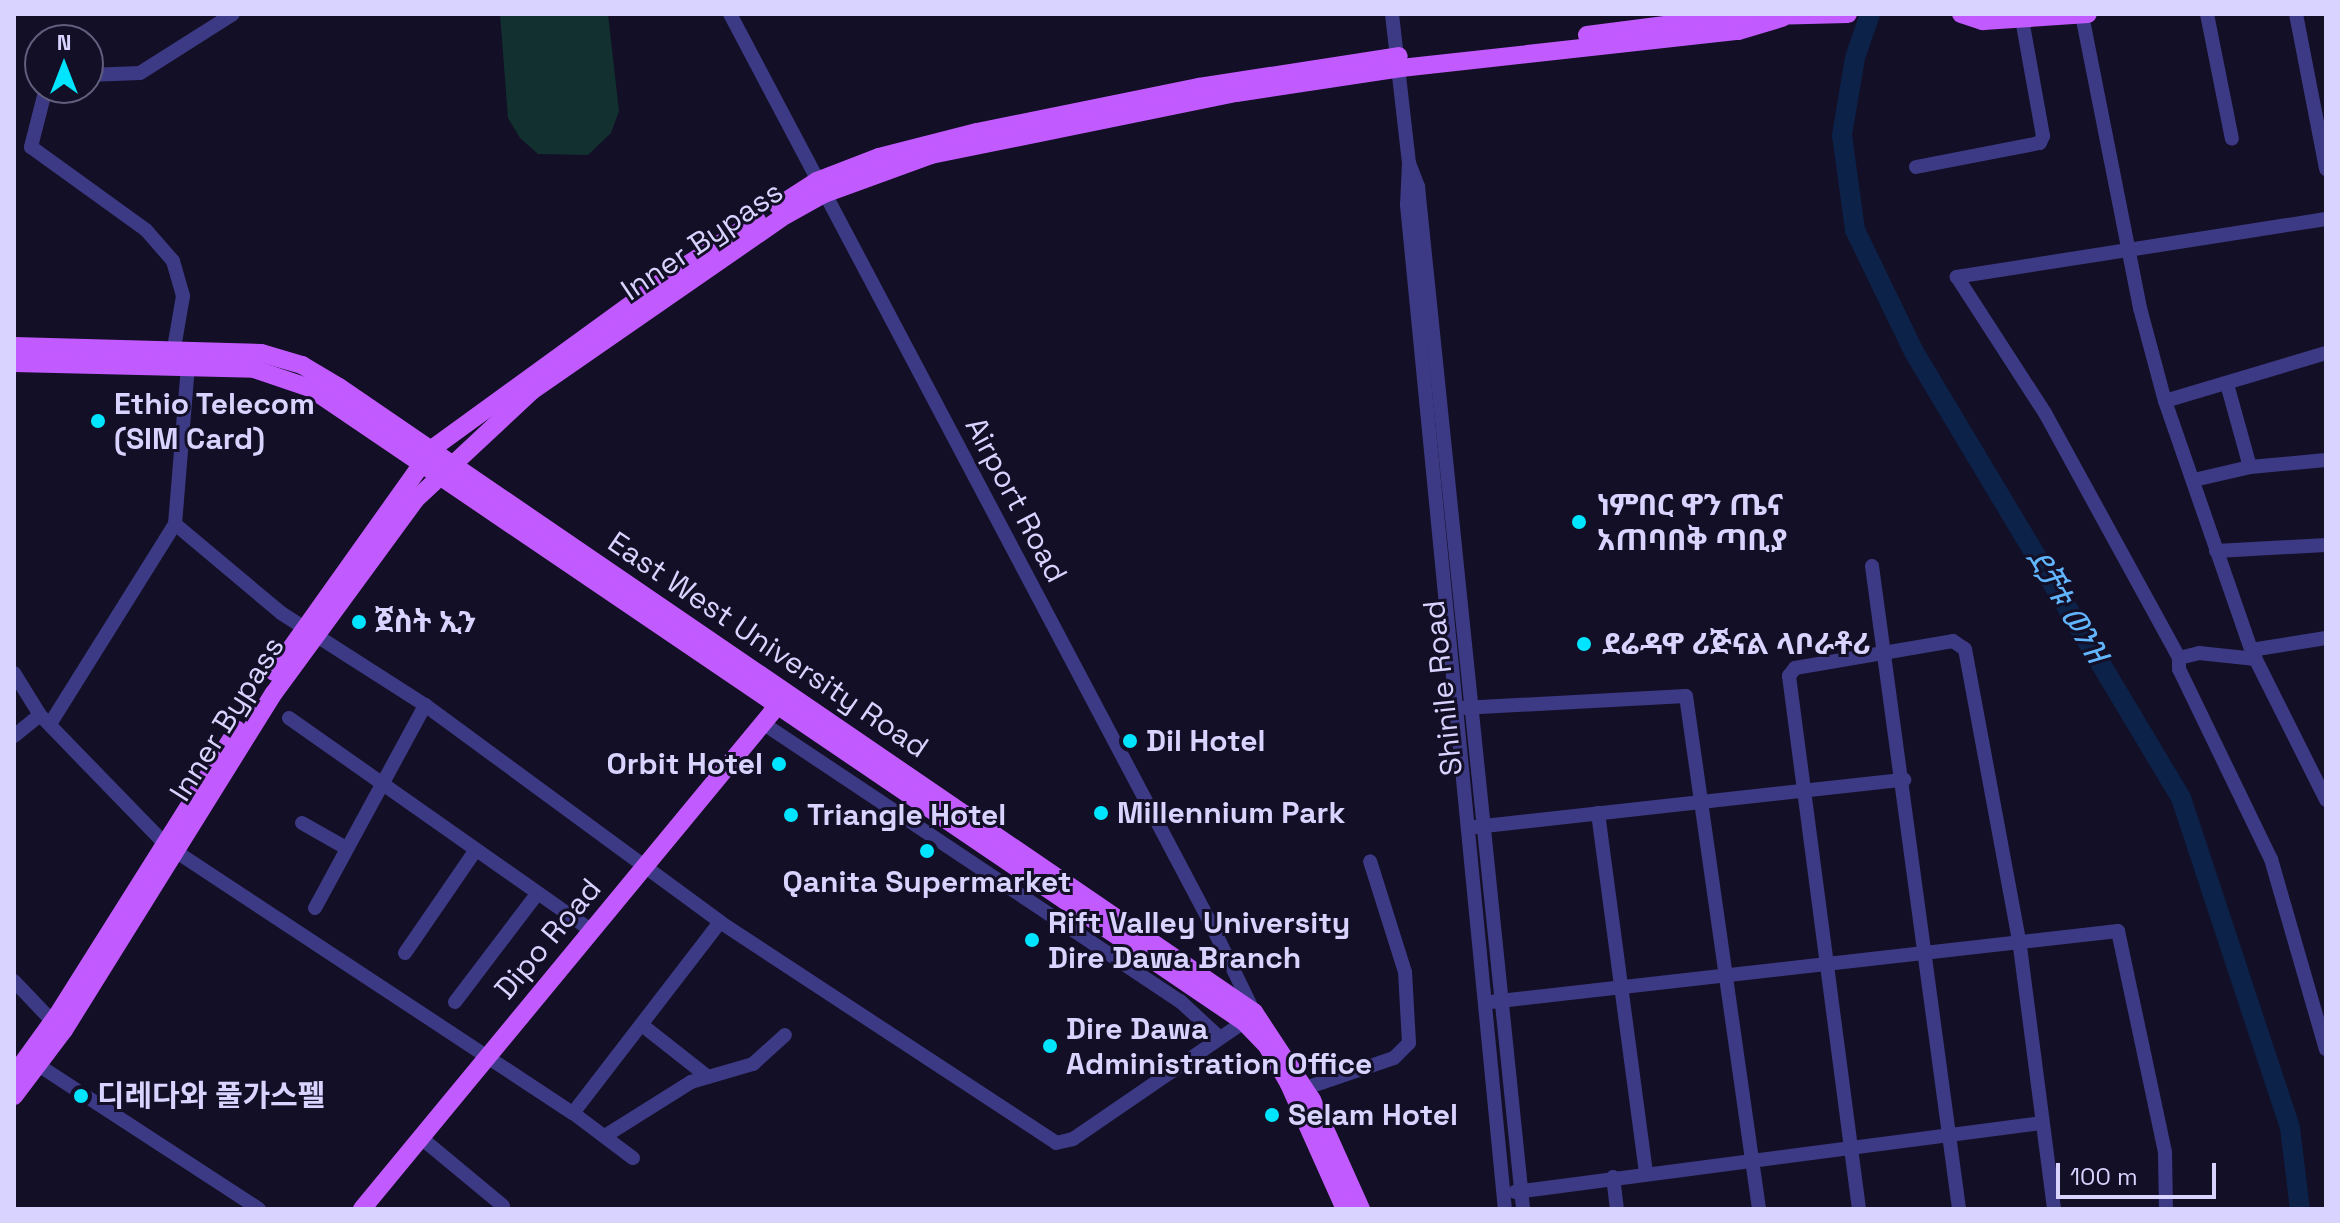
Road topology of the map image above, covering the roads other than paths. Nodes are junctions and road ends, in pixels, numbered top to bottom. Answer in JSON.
{"nodes":[{"id":1,"x":233,"y":14,"type":"edge"},
{"id":2,"x":730,"y":14,"type":"edge"},
{"id":3,"x":1392,"y":14,"type":"edge"},
{"id":4,"x":1848,"y":14,"type":"edge"},
{"id":5,"x":1961,"y":14,"type":"edge"},
{"id":6,"x":2088,"y":14,"type":"edge"},
{"id":7,"x":2207,"y":14,"type":"edge"},
{"id":8,"x":2296,"y":14,"type":"edge"},
{"id":9,"x":2082,"y":15,"type":"edge"},
{"id":10,"x":1757,"y":17,"type":"edge"},
{"id":11,"x":2022,"y":19,"type":"junction"},
{"id":12,"x":1400,"y":62,"type":"junction"},
{"id":13,"x":104,"y":74,"type":"edge"},
{"id":14,"x":42,"y":104,"type":"edge"},
{"id":15,"x":2232,"y":139,"type":"dead end"},
{"id":16,"x":2324,"y":151,"type":"edge"},
{"id":17,"x":1409,"y":163,"type":"junction"},
{"id":18,"x":1916,"y":167,"type":"dead end"},
{"id":19,"x":2326,"y":169,"type":"edge"},
{"id":20,"x":821,"y":188,"type":"junction"},
{"id":21,"x":2326,"y":219,"type":"edge"},
{"id":22,"x":2128,"y":248,"type":"junction"},
{"id":23,"x":14,"y":346,"type":"edge"},
{"id":24,"x":174,"y":348,"type":"junction"},
{"id":25,"x":2326,"y":353,"type":"edge"},
{"id":26,"x":14,"y":363,"type":"edge"},
{"id":27,"x":188,"y":367,"type":"junction"},
{"id":28,"x":2227,"y":384,"type":"junction"},
{"id":29,"x":2165,"y":401,"type":"junction"},
{"id":30,"x":433,"y":448,"type":"junction"},
{"id":31,"x":2326,"y":460,"type":"edge"},
{"id":32,"x":457,"y":464,"type":"junction"},
{"id":33,"x":422,"y":465,"type":"junction"},
{"id":34,"x":2250,"y":467,"type":"junction"},
{"id":35,"x":441,"y":477,"type":"junction"},
{"id":36,"x":2194,"y":480,"type":"junction"},
{"id":37,"x":175,"y":524,"type":"junction"},
{"id":38,"x":2326,"y":545,"type":"edge"},
{"id":39,"x":2216,"y":551,"type":"junction"},
{"id":40,"x":1872,"y":566,"type":"dead end"},
{"id":41,"x":310,"y":630,"type":"junction"},
{"id":42,"x":2326,"y":638,"type":"edge"},
{"id":43,"x":1882,"y":654,"type":"junction"},
{"id":44,"x":2254,"y":654,"type":"junction"},
{"id":45,"x":2179,"y":658,"type":"junction"},
{"id":46,"x":14,"y":673,"type":"edge"},
{"id":47,"x":783,"y":700,"type":"junction"},
{"id":48,"x":425,"y":705,"type":"junction"},
{"id":49,"x":1471,"y":707,"type":"junction"},
{"id":50,"x":1453,"y":709,"type":"junction"},
{"id":51,"x":289,"y":718,"type":"dead end"},
{"id":52,"x":45,"y":719,"type":"junction"},
{"id":53,"x":764,"y":724,"type":"junction"},
{"id":54,"x":14,"y":736,"type":"edge"},
{"id":55,"x":1904,"y":780,"type":"junction"},
{"id":56,"x":379,"y":785,"type":"junction"},
{"id":57,"x":1803,"y":789,"type":"junction"},
{"id":58,"x":2326,"y":800,"type":"edge"},
{"id":59,"x":1699,"y":801,"type":"junction"},
{"id":60,"x":1598,"y":813,"type":"junction"},
{"id":61,"x":302,"y":823,"type":"dead end"},
{"id":62,"x":1483,"y":826,"type":"junction"},
{"id":63,"x":1464,"y":829,"type":"junction"},
{"id":64,"x":346,"y":848,"type":"junction"},
{"id":65,"x":172,"y":849,"type":"junction"},
{"id":66,"x":475,"y":851,"type":"junction"},
{"id":67,"x":1370,"y":861,"type":"dead end"},
{"id":68,"x":644,"y":866,"type":"junction"},
{"id":69,"x":537,"y":894,"type":"junction"},
{"id":70,"x":315,"y":908,"type":"dead end"},
{"id":71,"x":720,"y":922,"type":"junction"},
{"id":72,"x":592,"y":931,"type":"junction"},
{"id":73,"x":2019,"y":939,"type":"junction"},
{"id":74,"x":1927,"y":949,"type":"junction"},
{"id":75,"x":405,"y":953,"type":"dead end"},
{"id":76,"x":1827,"y":961,"type":"junction"},
{"id":77,"x":1725,"y":975,"type":"junction"},
{"id":78,"x":14,"y":981,"type":"edge"},
{"id":79,"x":1620,"y":986,"type":"junction"},
{"id":80,"x":1500,"y":1001,"type":"junction"},
{"id":81,"x":455,"y":1002,"type":"dead end"},
{"id":82,"x":1481,"y":1003,"type":"junction"},
{"id":83,"x":1249,"y":1017,"type":"junction"},
{"id":84,"x":53,"y":1022,"type":"junction"},
{"id":85,"x":642,"y":1025,"type":"junction"},
{"id":86,"x":785,"y":1035,"type":"dead end"},
{"id":87,"x":1220,"y":1038,"type":"junction"},
{"id":88,"x":2326,"y":1049,"type":"edge"},
{"id":89,"x":486,"y":1056,"type":"junction"},
{"id":90,"x":33,"y":1062,"type":"junction"},
{"id":91,"x":14,"y":1075,"type":"edge"},
{"id":92,"x":708,"y":1077,"type":"junction"},
{"id":93,"x":1299,"y":1090,"type":"junction"},
{"id":94,"x":14,"y":1096,"type":"edge"},
{"id":95,"x":573,"y":1113,"type":"junction"},
{"id":96,"x":2042,"y":1123,"type":"junction"},
{"id":97,"x":1950,"y":1135,"type":"junction"},
{"id":98,"x":605,"y":1136,"type":"junction"},
{"id":99,"x":420,"y":1137,"type":"junction"},
{"id":100,"x":1850,"y":1145,"type":"junction"},
{"id":101,"x":633,"y":1158,"type":"dead end"},
{"id":102,"x":1753,"y":1159,"type":"junction"},
{"id":103,"x":1646,"y":1172,"type":"junction"},
{"id":104,"x":1613,"y":1177,"type":"junction"},
{"id":105,"x":1521,"y":1190,"type":"junction"},
{"id":106,"x":1504,"y":1202,"type":"edge"},
{"id":107,"x":503,"y":1206,"type":"dead end"},
{"id":108,"x":259,"y":1209,"type":"edge"},
{"id":109,"x":362,"y":1209,"type":"edge"},
{"id":110,"x":1345,"y":1209,"type":"edge"},
{"id":111,"x":1361,"y":1209,"type":"edge"},
{"id":112,"x":1523,"y":1209,"type":"edge"},
{"id":113,"x":1617,"y":1209,"type":"edge"},
{"id":114,"x":1759,"y":1209,"type":"edge"},
{"id":115,"x":1859,"y":1209,"type":"edge"},
{"id":116,"x":1959,"y":1209,"type":"edge"},
{"id":117,"x":2054,"y":1209,"type":"edge"},
{"id":118,"x":2166,"y":1209,"type":"edge"}],
"edges":[{"from":1,"to":13,"type":"street"},
{"from":2,"to":20,"type":"street","name":"Airport Road"},
{"from":3,"to":12,"type":"street","name":"Shinile Road"},
{"from":4,"to":10,"type":"main road","name":"Inner Bypass"},
{"from":5,"to":11,"type":"main road"},
{"from":6,"to":9,"type":"main road"},
{"from":7,"to":15,"type":"street"},
{"from":8,"to":16,"type":"street"},
{"from":9,"to":11,"type":"main road"},
{"from":9,"to":22,"type":"street"},
{"from":10,"to":12,"type":"main road","name":"Inner Bypass"},
{"from":11,"to":18,"type":"street"},
{"from":12,"to":17,"type":"street","name":"Shinile Road"},
{"from":12,"to":20,"type":"main road","name":"Inner Bypass"},
{"from":14,"to":24,"type":"street"},
{"from":16,"to":19,"type":"street"},
{"from":17,"to":49,"type":"street","name":"Shinile Road"},
{"from":17,"to":50,"type":"street","name":"Shinile Road"},
{"from":20,"to":30,"type":"main road","name":"Inner Bypass"},
{"from":20,"to":32,"type":"main road","name":"Inner Bypass"},
{"from":20,"to":83,"type":"street","name":"Airport Road"},
{"from":21,"to":22,"type":"street"},
{"from":22,"to":29,"type":"street"},
{"from":22,"to":45,"type":"street"},
{"from":23,"to":24,"type":"main road","name":"East West University Road"},
{"from":24,"to":30,"type":"main road","name":"East West University Road"},
{"from":25,"to":28,"type":"street"},
{"from":26,"to":27,"type":"main road","name":"East West University Road"},
{"from":27,"to":33,"type":"main road","name":"East West University Road"},
{"from":27,"to":37,"type":"street"},
{"from":28,"to":29,"type":"street"},
{"from":28,"to":34,"type":"street"},
{"from":29,"to":36,"type":"street"},
{"from":30,"to":32,"type":"main road","name":"East West University Road"},
{"from":30,"to":33,"type":"main road","name":"Inner Bypass"},
{"from":31,"to":34,"type":"street"},
{"from":32,"to":35,"type":"main road","name":"Inner Bypass"},
{"from":32,"to":47,"type":"main road","name":"East West University Road"},
{"from":33,"to":35,"type":"main road","name":"East West University Road"},
{"from":33,"to":41,"type":"main road","name":"Inner Bypass"},
{"from":34,"to":36,"type":"street"},
{"from":35,"to":41,"type":"main road","name":"Inner Bypass"},
{"from":35,"to":47,"type":"main road","name":"East West University Road"},
{"from":36,"to":39,"type":"street"},
{"from":37,"to":41,"type":"street"},
{"from":37,"to":52,"type":"street"},
{"from":38,"to":39,"type":"street"},
{"from":39,"to":44,"type":"street"},
{"from":40,"to":43,"type":"street"},
{"from":41,"to":48,"type":"street"},
{"from":41,"to":65,"type":"main road","name":"Inner Bypass"},
{"from":42,"to":44,"type":"street"},
{"from":43,"to":55,"type":"street"},
{"from":43,"to":57,"type":"street"},
{"from":43,"to":73,"type":"street"},
{"from":44,"to":45,"type":"street"},
{"from":44,"to":58,"type":"street"},
{"from":45,"to":88,"type":"street"},
{"from":46,"to":52,"type":"street"},
{"from":47,"to":53,"type":"main road","name":"Dipo Road"},
{"from":47,"to":83,"type":"main road","name":"East West University Road"},
{"from":48,"to":56,"type":"street"},
{"from":48,"to":68,"type":"street"},
{"from":49,"to":50,"type":"street"},
{"from":49,"to":59,"type":"street"},
{"from":49,"to":62,"type":"street","name":"Shinile Road"},
{"from":50,"to":63,"type":"street","name":"Shinile Road"},
{"from":51,"to":56,"type":"street"},
{"from":52,"to":54,"type":"street"},
{"from":52,"to":65,"type":"street"},
{"from":53,"to":68,"type":"main road","name":"Dipo Road"},
{"from":53,"to":87,"type":"street"},
{"from":55,"to":57,"type":"street"},
{"from":55,"to":74,"type":"street"},
{"from":56,"to":64,"type":"street"},
{"from":56,"to":66,"type":"street"},
{"from":57,"to":59,"type":"street"},
{"from":57,"to":76,"type":"street"},
{"from":59,"to":60,"type":"street"},
{"from":59,"to":77,"type":"street"},
{"from":60,"to":62,"type":"street"},
{"from":60,"to":79,"type":"street"},
{"from":61,"to":64,"type":"street"},
{"from":62,"to":63,"type":"street"},
{"from":62,"to":80,"type":"street","name":"Shinile Road"},
{"from":63,"to":82,"type":"street","name":"Shinile Road"},
{"from":64,"to":70,"type":"street"},
{"from":65,"to":84,"type":"main road","name":"Inner Bypass"},
{"from":65,"to":89,"type":"street"},
{"from":65,"to":90,"type":"main road","name":"Inner Bypass"},
{"from":66,"to":69,"type":"street"},
{"from":66,"to":75,"type":"street"},
{"from":67,"to":93,"type":"street"},
{"from":68,"to":71,"type":"street"},
{"from":68,"to":72,"type":"main road","name":"Dipo Road"},
{"from":69,"to":72,"type":"street"},
{"from":69,"to":81,"type":"street"},
{"from":71,"to":85,"type":"street"},
{"from":71,"to":87,"type":"street"},
{"from":72,"to":89,"type":"main road","name":"Dipo Road"},
{"from":73,"to":74,"type":"street"},
{"from":73,"to":96,"type":"street"},
{"from":73,"to":118,"type":"street"},
{"from":74,"to":76,"type":"street"},
{"from":74,"to":97,"type":"street"},
{"from":76,"to":77,"type":"street"},
{"from":76,"to":100,"type":"street"},
{"from":77,"to":79,"type":"street"},
{"from":77,"to":102,"type":"street"},
{"from":78,"to":84,"type":"street"},
{"from":79,"to":80,"type":"street"},
{"from":79,"to":103,"type":"street"},
{"from":80,"to":82,"type":"street"},
{"from":80,"to":105,"type":"street","name":"Shinile Road"},
{"from":82,"to":106,"type":"street","name":"Shinile Road"},
{"from":83,"to":87,"type":"street"},
{"from":83,"to":93,"type":"main road","name":"East West University Road"},
{"from":84,"to":90,"type":"main road","name":"Inner Bypass"},
{"from":85,"to":92,"type":"street"},
{"from":85,"to":95,"type":"street"},
{"from":86,"to":92,"type":"street"},
{"from":89,"to":95,"type":"street"},
{"from":89,"to":99,"type":"main road","name":"Dipo Road"},
{"from":90,"to":91,"type":"main road","name":"Inner Bypass"},
{"from":90,"to":94,"type":"main road","name":"Inner Bypass"},
{"from":90,"to":108,"type":"street"},
{"from":92,"to":98,"type":"street"},
{"from":93,"to":110,"type":"main road","name":"East West University Road"},
{"from":93,"to":111,"type":"main road","name":"East West University Road"},
{"from":95,"to":98,"type":"street"},
{"from":96,"to":97,"type":"street"},
{"from":96,"to":117,"type":"street"},
{"from":97,"to":100,"type":"street"},
{"from":97,"to":116,"type":"street"},
{"from":98,"to":101,"type":"street"},
{"from":99,"to":107,"type":"street"},
{"from":99,"to":109,"type":"main road","name":"Dipo Road"},
{"from":100,"to":102,"type":"street"},
{"from":100,"to":115,"type":"street"},
{"from":102,"to":103,"type":"street"},
{"from":102,"to":114,"type":"street"},
{"from":103,"to":104,"type":"street"},
{"from":104,"to":105,"type":"street"},
{"from":104,"to":113,"type":"street"},
{"from":105,"to":106,"type":"street"},
{"from":105,"to":112,"type":"street","name":"Shinile Road"}]}
